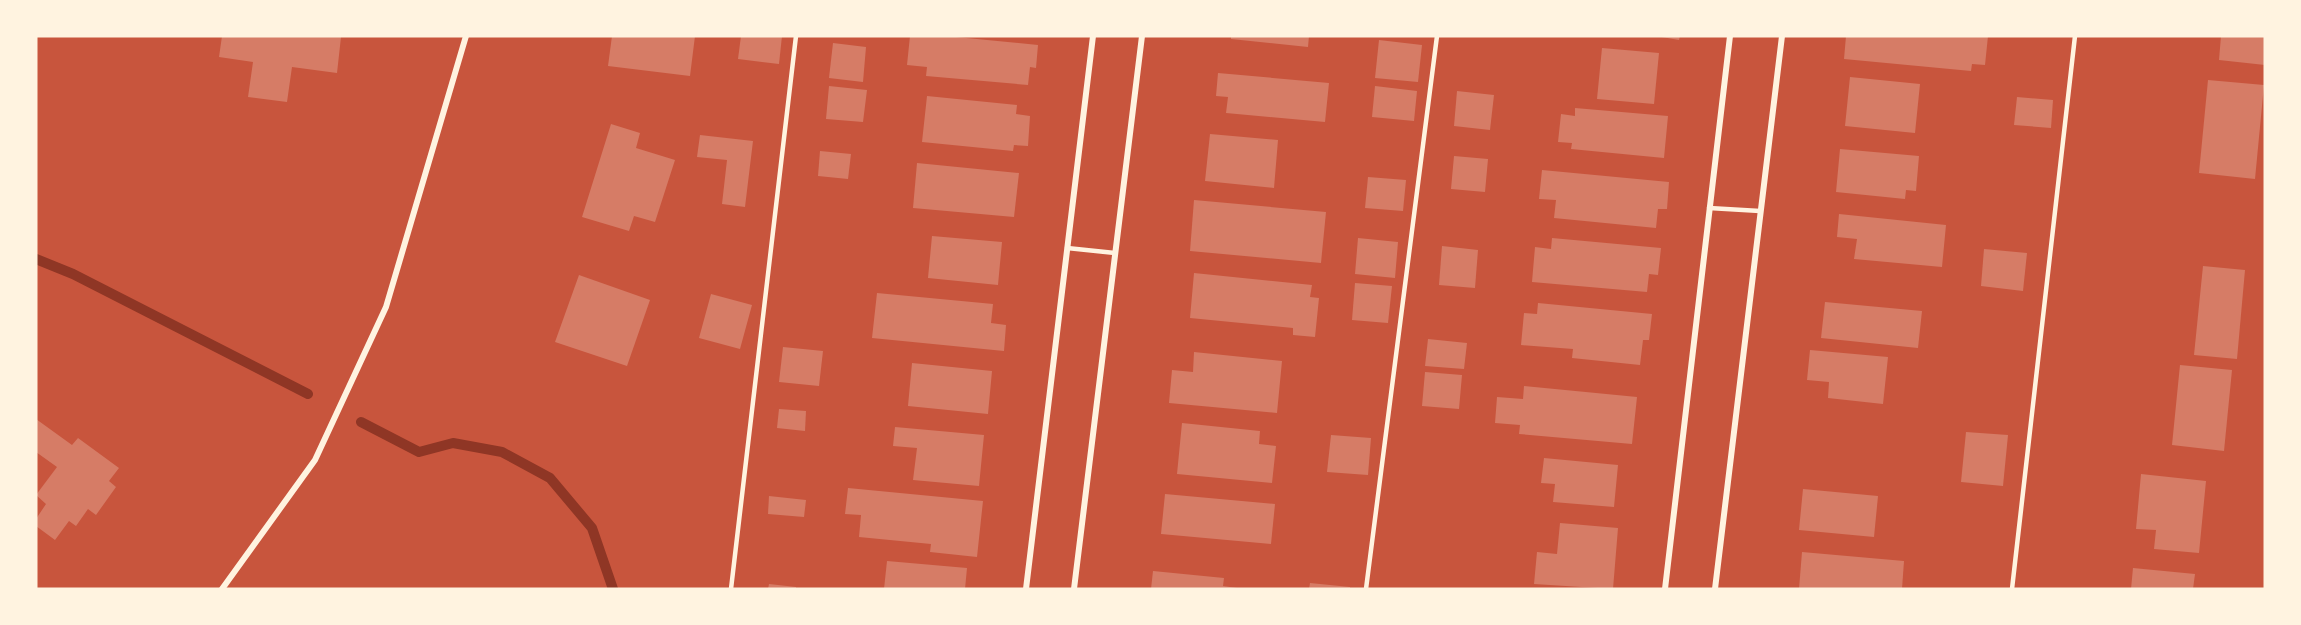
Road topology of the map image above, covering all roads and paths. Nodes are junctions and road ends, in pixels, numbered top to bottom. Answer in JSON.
{"nodes":[{"id":1,"x":466,"y":36,"type":"edge"},
{"id":2,"x":796,"y":36,"type":"edge"},
{"id":3,"x":1093,"y":36,"type":"edge"},
{"id":4,"x":1142,"y":36,"type":"edge"},
{"id":5,"x":1437,"y":36,"type":"edge"},
{"id":6,"x":1730,"y":36,"type":"edge"},
{"id":7,"x":1782,"y":36,"type":"edge"},
{"id":8,"x":2075,"y":36,"type":"edge"},
{"id":9,"x":1709,"y":208,"type":"junction"},
{"id":10,"x":1760,"y":211,"type":"junction"},
{"id":11,"x":1067,"y":248,"type":"junction"},
{"id":12,"x":1116,"y":253,"type":"junction"},
{"id":13,"x":222,"y":589,"type":"edge"},
{"id":14,"x":731,"y":589,"type":"edge"},
{"id":15,"x":1026,"y":589,"type":"edge"},
{"id":16,"x":1074,"y":589,"type":"edge"},
{"id":17,"x":1366,"y":589,"type":"edge"},
{"id":18,"x":1665,"y":589,"type":"edge"},
{"id":19,"x":1715,"y":589,"type":"edge"},
{"id":20,"x":2012,"y":589,"type":"edge"}],
"edges":[{"from":1,"to":13,"type":"street"},
{"from":2,"to":14,"type":"lane"},
{"from":3,"to":11,"type":"street"},
{"from":4,"to":12,"type":"street"},
{"from":5,"to":17,"type":"lane"},
{"from":6,"to":9,"type":"street"},
{"from":7,"to":10,"type":"street"},
{"from":8,"to":20,"type":"lane"},
{"from":9,"to":10,"type":"lane"},
{"from":9,"to":18,"type":"street"},
{"from":10,"to":19,"type":"street"},
{"from":11,"to":12,"type":"lane"},
{"from":11,"to":15,"type":"street"},
{"from":12,"to":16,"type":"street"}]}
